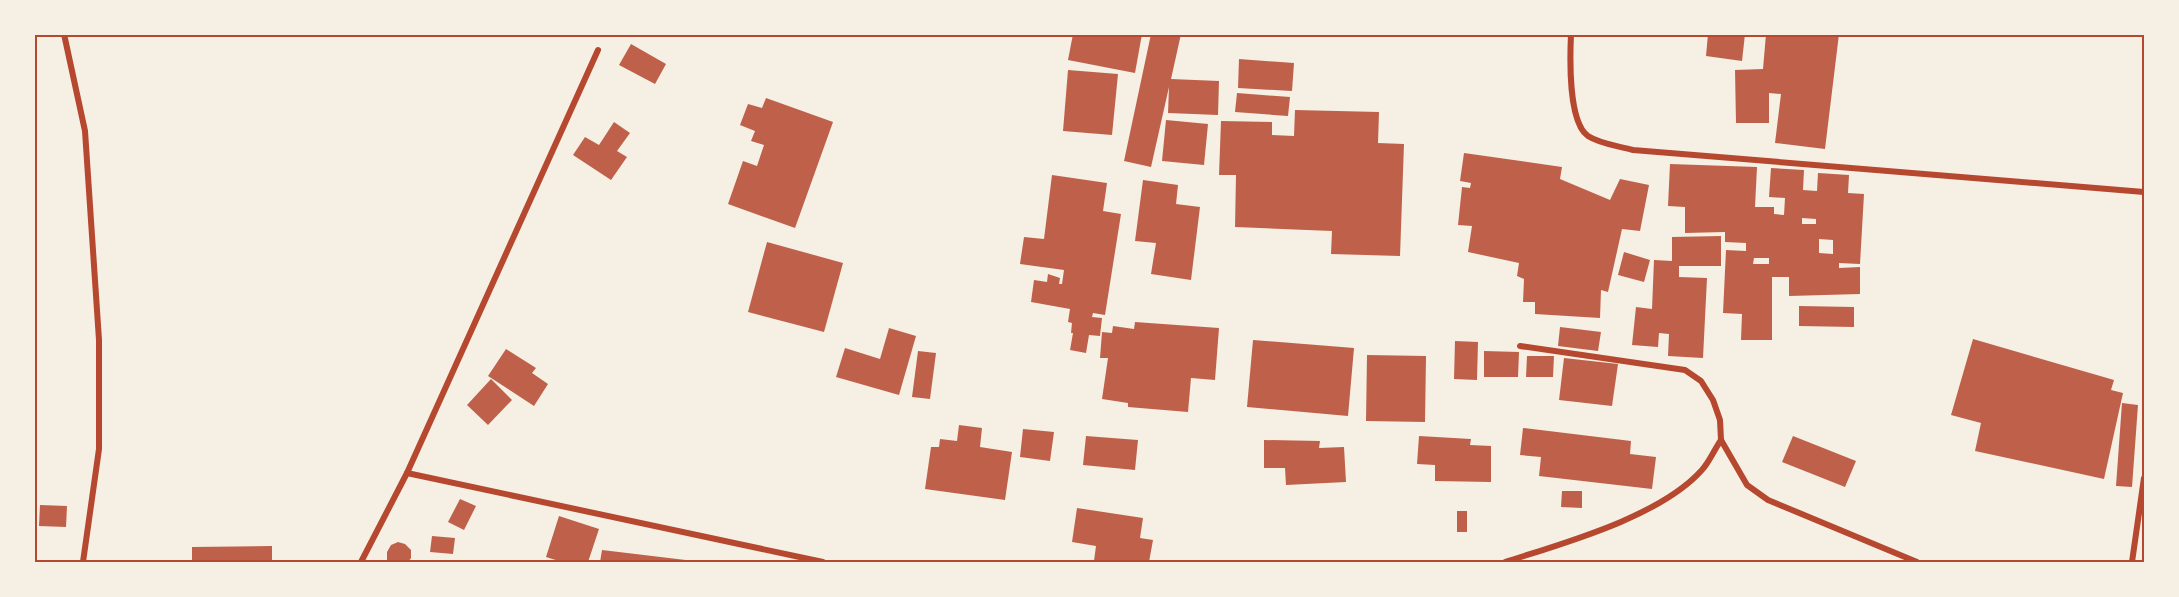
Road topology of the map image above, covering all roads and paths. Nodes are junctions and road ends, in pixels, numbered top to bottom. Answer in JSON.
{"nodes":[{"id":1,"x":64,"y":34,"type":"edge"},
{"id":2,"x":1571,"y":34,"type":"edge"},
{"id":3,"x":598,"y":50,"type":"dead end"},
{"id":4,"x":2145,"y":192,"type":"edge"},
{"id":5,"x":1520,"y":346,"type":"dead end"},
{"id":6,"x":1721,"y":440,"type":"junction"},
{"id":7,"x":407,"y":472,"type":"junction"},
{"id":8,"x":2145,"y":478,"type":"edge"},
{"id":9,"x":83,"y":562,"type":"edge"},
{"id":10,"x":361,"y":562,"type":"edge"},
{"id":11,"x":822,"y":562,"type":"edge"},
{"id":12,"x":1505,"y":562,"type":"edge"},
{"id":13,"x":1917,"y":562,"type":"edge"},
{"id":14,"x":2132,"y":562,"type":"edge"}],
"edges":[{"from":1,"to":9,"type":"street"},
{"from":2,"to":4,"type":"street"},
{"from":3,"to":7,"type":"street"},
{"from":5,"to":6,"type":"street"},
{"from":6,"to":12,"type":"street"},
{"from":6,"to":13,"type":"street"},
{"from":7,"to":10,"type":"street"},
{"from":7,"to":11,"type":"street"},
{"from":8,"to":14,"type":"street"}]}
